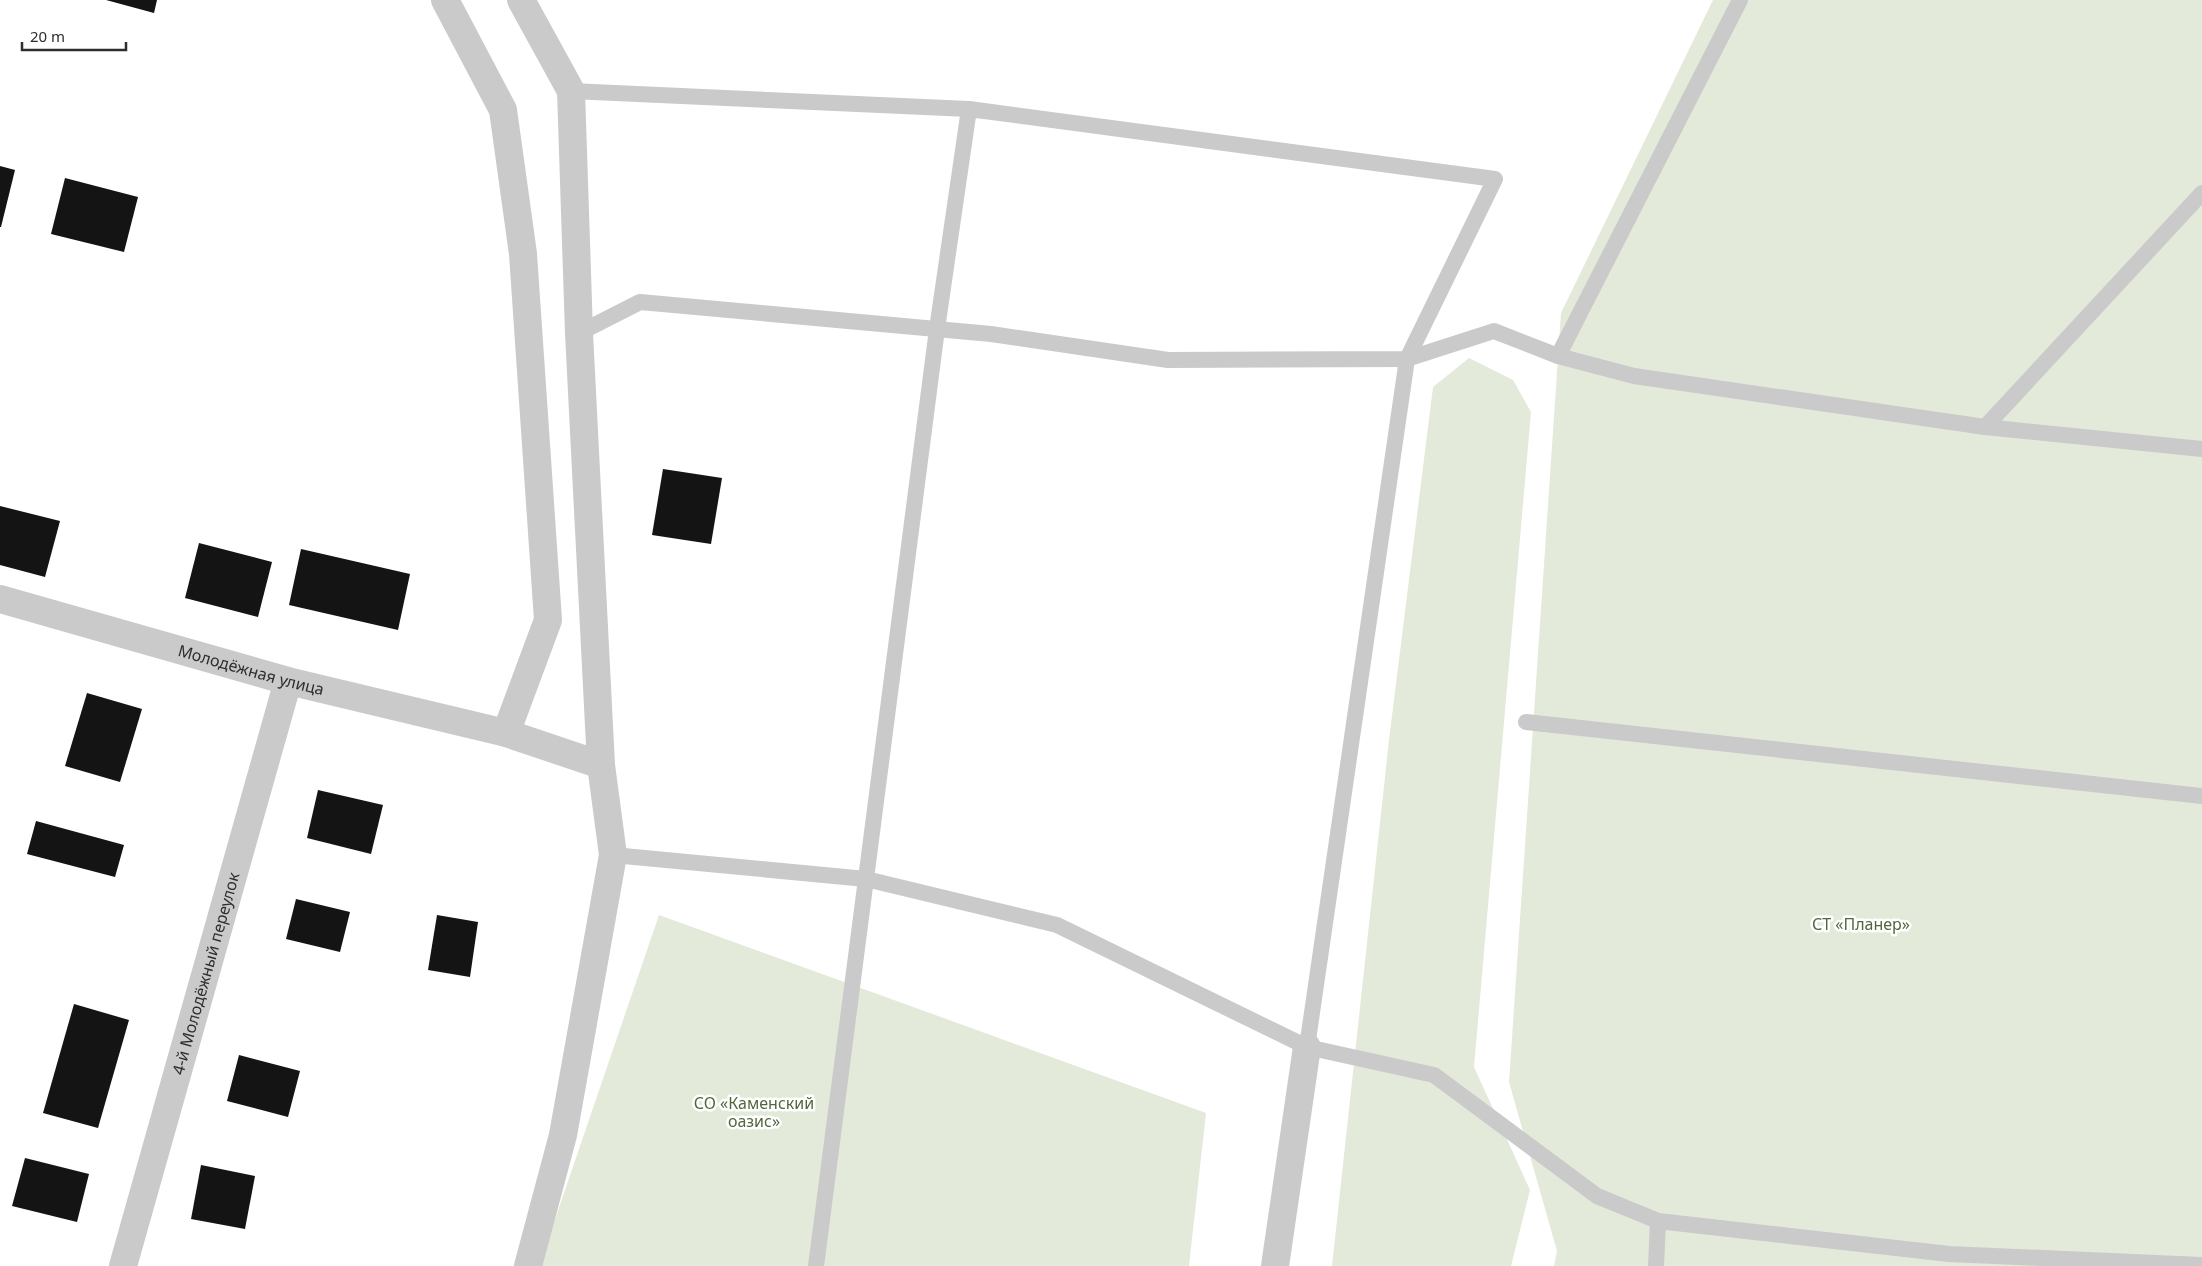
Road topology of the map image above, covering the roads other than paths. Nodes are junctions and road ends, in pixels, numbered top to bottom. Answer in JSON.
{"nodes":[{"id":1,"x":445,"y":0,"type":"edge"},
{"id":2,"x":521,"y":0,"type":"edge"},
{"id":3,"x":1740,"y":0,"type":"edge"},
{"id":4,"x":571,"y":91,"type":"junction"},
{"id":5,"x":969,"y":109,"type":"junction"},
{"id":6,"x":2202,"y":193,"type":"edge"},
{"id":7,"x":937,"y":329,"type":"junction"},
{"id":8,"x":578,"y":333,"type":"junction"},
{"id":9,"x":1558,"y":356,"type":"junction"},
{"id":10,"x":1407,"y":359,"type":"junction"},
{"id":11,"x":1985,"y":427,"type":"junction"},
{"id":12,"x":2202,"y":450,"type":"edge"},
{"id":13,"x":0,"y":599,"type":"edge"},
{"id":14,"x":288,"y":681,"type":"junction"},
{"id":15,"x":1526,"y":722,"type":"dead end"},
{"id":16,"x":506,"y":733,"type":"junction"},
{"id":17,"x":601,"y":765,"type":"junction"},
{"id":18,"x":2202,"y":796,"type":"edge"},
{"id":19,"x":614,"y":855,"type":"junction"},
{"id":20,"x":866,"y":879,"type":"junction"},
{"id":21,"x":1307,"y":1047,"type":"junction"},
{"id":22,"x":1658,"y":1221,"type":"junction"},
{"id":23,"x":1949,"y":1260,"type":"edge"},
{"id":24,"x":2202,"y":1265,"type":"edge"},
{"id":25,"x":123,"y":1266,"type":"edge"},
{"id":26,"x":528,"y":1266,"type":"edge"},
{"id":27,"x":816,"y":1266,"type":"edge"},
{"id":28,"x":1275,"y":1266,"type":"edge"},
{"id":29,"x":1656,"y":1266,"type":"edge"}],
"edges":[{"from":1,"to":16,"type":"street"},
{"from":2,"to":4,"type":"street"},
{"from":3,"to":9,"type":"lane"},
{"from":4,"to":5,"type":"lane"},
{"from":4,"to":8,"type":"street"},
{"from":5,"to":7,"type":"lane"},
{"from":5,"to":10,"type":"lane"},
{"from":6,"to":11,"type":"lane"},
{"from":7,"to":8,"type":"lane"},
{"from":7,"to":10,"type":"lane"},
{"from":7,"to":20,"type":"lane"},
{"from":8,"to":17,"type":"street"},
{"from":9,"to":10,"type":"lane"},
{"from":9,"to":11,"type":"lane"},
{"from":10,"to":21,"type":"lane"},
{"from":11,"to":12,"type":"lane"},
{"from":13,"to":14,"type":"street","name":"Молодёжная улица"},
{"from":14,"to":16,"type":"street","name":"Молодёжная улица"},
{"from":14,"to":25,"type":"street","name":"4-й Молодёжный переулок"},
{"from":15,"to":18,"type":"lane"},
{"from":16,"to":17,"type":"street","name":"Молодёжная улица"},
{"from":17,"to":19,"type":"street"},
{"from":19,"to":20,"type":"lane"},
{"from":19,"to":26,"type":"street"},
{"from":20,"to":21,"type":"lane"},
{"from":20,"to":27,"type":"lane"},
{"from":21,"to":22,"type":"lane"},
{"from":21,"to":28,"type":"street"},
{"from":22,"to":23,"type":"lane"},
{"from":22,"to":29,"type":"lane"},
{"from":23,"to":24,"type":"lane"}]}
